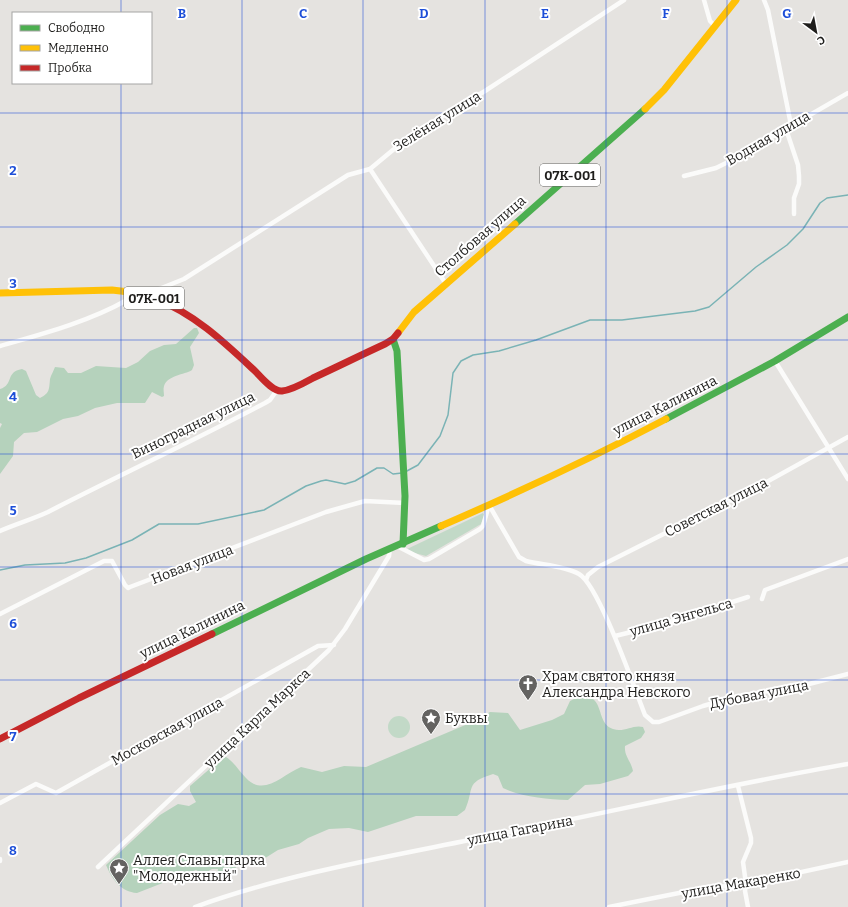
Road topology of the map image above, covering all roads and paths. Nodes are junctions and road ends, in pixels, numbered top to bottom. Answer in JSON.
{"nodes":[{"id":1,"x":624,"y":0,"type":"edge"},
{"id":2,"x":704,"y":0,"type":"edge"},
{"id":3,"x":736,"y":0,"type":"edge"},
{"id":4,"x":764,"y":0,"type":"edge"},
{"id":5,"x":715,"y":26,"type":"junction"},
{"id":6,"x":848,"y":93,"type":"edge"},
{"id":7,"x":791,"y":125,"type":"junction"},
{"id":8,"x":786,"y":129,"type":"junction"},
{"id":9,"x":370,"y":169,"type":"junction"},
{"id":10,"x":684,"y":176,"type":"dead end"},
{"id":11,"x":794,"y":214,"type":"dead end"},
{"id":12,"x":446,"y":284,"type":"junction"},
{"id":13,"x":0,"y":293,"type":"edge"},
{"id":14,"x":127,"y":293,"type":"junction"},
{"id":15,"x":144,"y":295,"type":"junction"},
{"id":16,"x":848,"y":317,"type":"edge"},
{"id":17,"x":393,"y":339,"type":"junction"},
{"id":18,"x":0,"y":346,"type":"edge"},
{"id":19,"x":775,"y":361,"type":"junction"},
{"id":20,"x":277,"y":390,"type":"junction"},
{"id":21,"x":848,"y":437,"type":"edge"},
{"id":22,"x":828,"y":448,"type":"junction"},
{"id":23,"x":848,"y":479,"type":"edge"},
{"id":24,"x":405,"y":503,"type":"junction"},
{"id":25,"x":489,"y":505,"type":"junction"},
{"id":26,"x":0,"y":531,"type":"edge"},
{"id":27,"x":397,"y":546,"type":"junction"},
{"id":28,"x":848,"y":559,"type":"edge"},
{"id":29,"x":586,"y":580,"type":"junction"},
{"id":30,"x":748,"y":597,"type":"dead end"},
{"id":31,"x":762,"y":599,"type":"dead end"},
{"id":32,"x":0,"y":614,"type":"edge"},
{"id":33,"x":615,"y":636,"type":"junction"},
{"id":34,"x":334,"y":644,"type":"junction"},
{"id":35,"x":848,"y":674,"type":"edge"},
{"id":36,"x":0,"y":739,"type":"edge"},
{"id":37,"x":848,"y":764,"type":"edge"},
{"id":38,"x":738,"y":786,"type":"junction"},
{"id":39,"x":0,"y":803,"type":"edge"},
{"id":40,"x":848,"y":862,"type":"edge"},
{"id":41,"x":98,"y":867,"type":"dead end"},
{"id":42,"x":746,"y":884,"type":"junction"},
{"id":43,"x":195,"y":907,"type":"edge"},
{"id":44,"x":609,"y":907,"type":"edge"},
{"id":45,"x":748,"y":907,"type":"edge"}],
"edges":[{"from":1,"to":9,"type":"street","name":"Зелёная улица"},
{"from":2,"to":5,"type":"street"},
{"from":3,"to":5,"type":"street","name":"Столбовая улица","number":"07К-001"},
{"from":4,"to":7,"type":"street"},
{"from":5,"to":12,"type":"street","name":"Столбовая улица","number":"07К-001"},
{"from":6,"to":7,"type":"street","name":"Водная улица"},
{"from":7,"to":8,"type":"street","name":"Водная улица"},
{"from":8,"to":10,"type":"street","name":"Водная улица"},
{"from":8,"to":11,"type":"street"},
{"from":9,"to":12,"type":"street"},
{"from":9,"to":15,"type":"street","name":"Зелёная улица"},
{"from":12,"to":17,"type":"street","name":"Столбовая улица","number":"07К-001"},
{"from":13,"to":14,"type":"street","number":"07К-001"},
{"from":14,"to":15,"type":"street","number":"07К-001"},
{"from":14,"to":18,"type":"street"},
{"from":15,"to":20,"type":"street","number":"07К-001"},
{"from":16,"to":19,"type":"street","name":"улица Калинина"},
{"from":17,"to":20,"type":"street","number":"07К-001"},
{"from":17,"to":24,"type":"street"},
{"from":19,"to":22,"type":"street"},
{"from":19,"to":25,"type":"street","name":"улица Калинина"},
{"from":20,"to":26,"type":"street","name":"Виноградная улица"},
{"from":21,"to":22,"type":"street","name":"Советская улица"},
{"from":22,"to":23,"type":"street"},
{"from":22,"to":29,"type":"street","name":"Советская улица"},
{"from":24,"to":27,"type":"street"},
{"from":24,"to":32,"type":"street","name":"Новая улица"},
{"from":25,"to":27,"type":"street","name":"улица Калинина"},
{"from":25,"to":27,"type":"street"},
{"from":25,"to":29,"type":"street"},
{"from":27,"to":34,"type":"street","name":"улица Карла Маркса"},
{"from":27,"to":36,"type":"street","name":"улица Калинина"},
{"from":28,"to":31,"type":"street"},
{"from":29,"to":33,"type":"street"},
{"from":30,"to":33,"type":"street","name":"улица Энгельса"},
{"from":33,"to":35,"type":"street","name":"Дубовая улица"},
{"from":34,"to":39,"type":"street","name":"Московская улица"},
{"from":34,"to":41,"type":"street","name":"улица Карла Маркса"},
{"from":37,"to":38,"type":"street","name":"улица Гагарина"},
{"from":38,"to":42,"type":"street"},
{"from":38,"to":43,"type":"street","name":"улица Гагарина"},
{"from":40,"to":42,"type":"street","name":"улица Макаренко"},
{"from":42,"to":44,"type":"street","name":"улица Макаренко"},
{"from":42,"to":45,"type":"street"}]}
